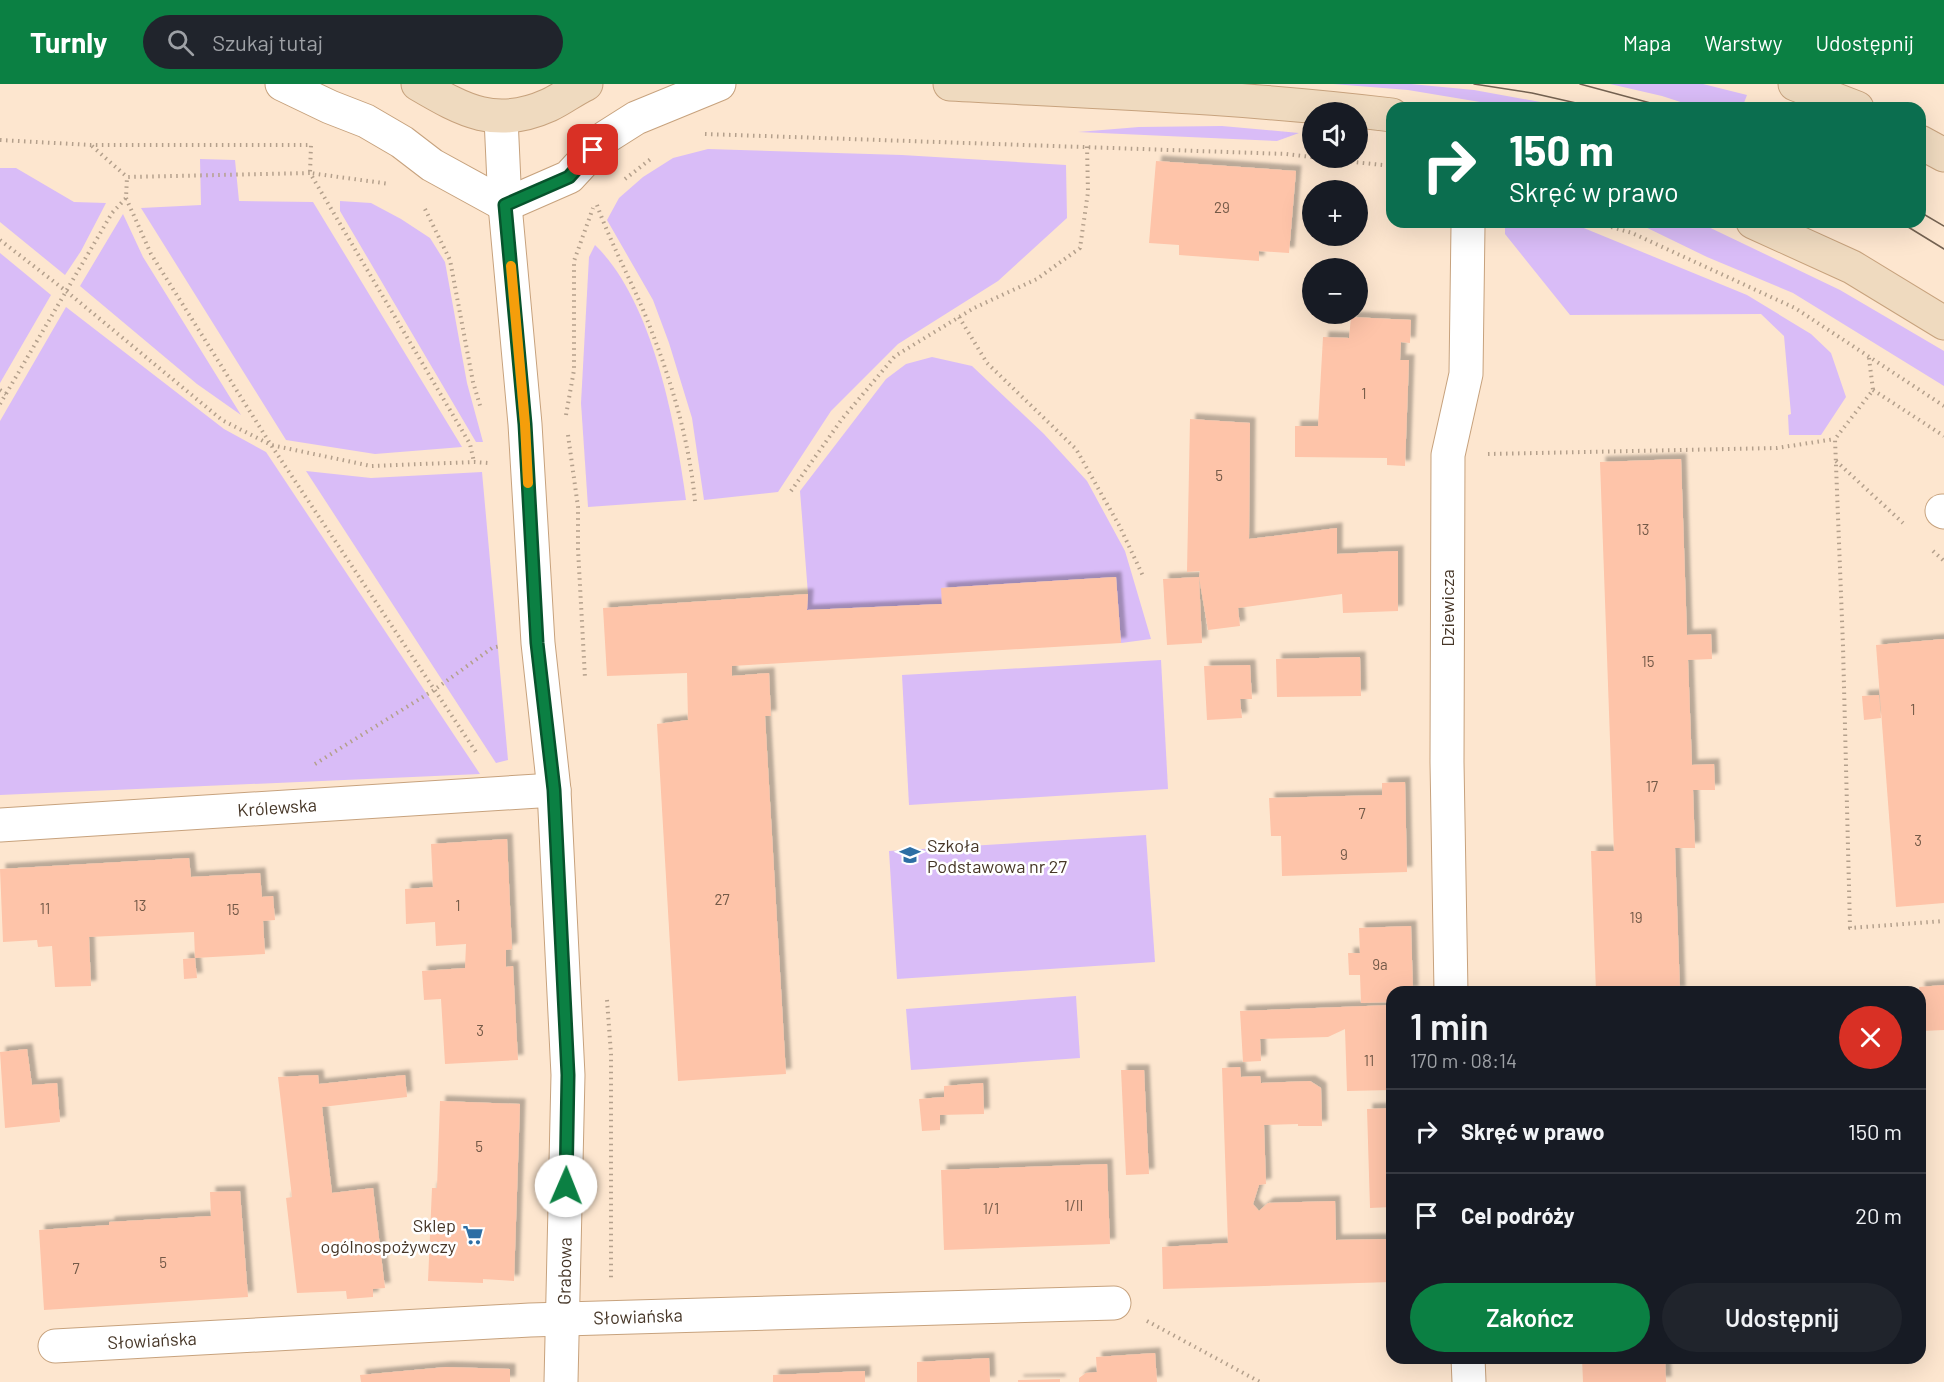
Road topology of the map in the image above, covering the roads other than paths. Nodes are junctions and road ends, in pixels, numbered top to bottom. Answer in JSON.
{"nodes":[{"id":1,"x":282,"y":84,"type":"edge"},
{"id":2,"x":418,"y":84,"type":"edge"},
{"id":3,"x":719,"y":84,"type":"edge"},
{"id":4,"x":950,"y":84,"type":"edge"},
{"id":5,"x":1795,"y":84,"type":"edge"},
{"id":6,"x":577,"y":86,"type":"edge"},
{"id":7,"x":1842,"y":102,"type":"edge"},
{"id":8,"x":1386,"y":114,"type":"edge"},
{"id":9,"x":501,"y":118,"type":"junction"},
{"id":10,"x":1926,"y":145,"type":"edge"},
{"id":11,"x":1944,"y":155,"type":"edge"},
{"id":12,"x":505,"y":205,"type":"junction"},
{"id":13,"x":1468,"y":228,"type":"edge"},
{"id":14,"x":1766,"y":228,"type":"edge"},
{"id":15,"x":1944,"y":323,"type":"edge"},
{"id":16,"x":554,"y":790,"type":"junction"},
{"id":17,"x":0,"y":825,"type":"edge"},
{"id":18,"x":1451,"y":986,"type":"edge"},
{"id":19,"x":1114,"y":1303,"type":"road end"},
{"id":20,"x":563,"y":1318,"type":"junction"},
{"id":21,"x":54,"y":1346,"type":"dead end"},
{"id":22,"x":1468,"y":1364,"type":"edge"},
{"id":23,"x":561,"y":1382,"type":"edge"},
{"id":24,"x":1469,"y":1382,"type":"edge"}],
"edges":[{"from":1,"to":12,"type":"street"},
{"from":2,"to":9,"type":"main road"},
{"from":3,"to":12,"type":"street"},
{"from":4,"to":8,"type":"main road"},
{"from":5,"to":7,"type":"main road"},
{"from":6,"to":9,"type":"main road"},
{"from":9,"to":12,"type":"street","name":"Grabowa"},
{"from":10,"to":11,"type":"main road"},
{"from":12,"to":16,"type":"street","name":"Grabowa"},
{"from":13,"to":18,"type":"street","name":"Dziewicza"},
{"from":14,"to":15,"type":"main road"},
{"from":16,"to":17,"type":"street","name":"Królewska"},
{"from":16,"to":20,"type":"street","name":"Grabowa"},
{"from":19,"to":20,"type":"street","name":"Słowiańska"},
{"from":20,"to":21,"type":"street","name":"Słowiańska"},
{"from":20,"to":23,"type":"street","name":"Grabowa"},
{"from":22,"to":24,"type":"street"}]}
